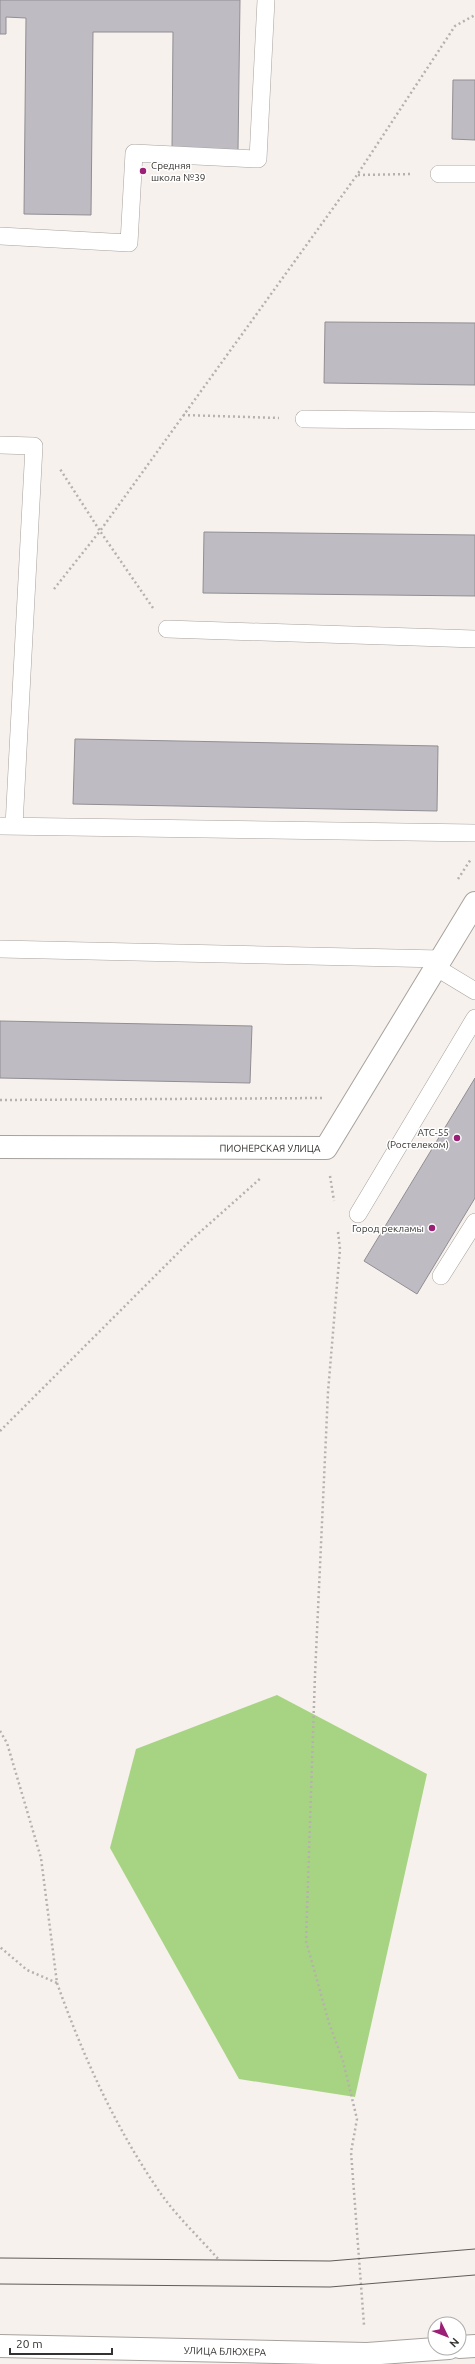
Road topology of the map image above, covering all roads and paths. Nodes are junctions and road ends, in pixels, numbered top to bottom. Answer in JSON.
{"nodes":[{"id":1,"x":266,"y":0,"type":"edge"},
{"id":2,"x":475,"y":14,"type":"edge"},
{"id":3,"x":439,"y":174,"type":"joint"},
{"id":4,"x":475,"y":174,"type":"edge"},
{"id":5,"x":357,"y":175,"type":"junction"},
{"id":6,"x":0,"y":236,"type":"edge"},
{"id":7,"x":183,"y":415,"type":"junction"},
{"id":8,"x":304,"y":419,"type":"joint"},
{"id":9,"x":475,"y":421,"type":"edge"},
{"id":10,"x":0,"y":445,"type":"edge"},
{"id":11,"x":167,"y":629,"type":"joint"},
{"id":12,"x":475,"y":639,"type":"edge"},
{"id":13,"x":7,"y":826,"type":"edge"},
{"id":14,"x":475,"y":833,"type":"edge"},
{"id":15,"x":475,"y":903,"type":"edge"},
{"id":16,"x":0,"y":949,"type":"edge"},
{"id":17,"x":439,"y":963,"type":"junction"},
{"id":18,"x":475,"y":991,"type":"edge"},
{"id":19,"x":475,"y":1018,"type":"edge"},
{"id":20,"x":323,"y":1098,"type":"dead end"},
{"id":21,"x":0,"y":1100,"type":"edge"},
{"id":22,"x":0,"y":1147,"type":"edge"},
{"id":23,"x":296,"y":1148,"type":"junction"},
{"id":24,"x":326,"y":1148,"type":"junction"},
{"id":25,"x":335,"y":1208,"type":"dead end"},
{"id":26,"x":358,"y":1214,"type":"dead end"},
{"id":27,"x":475,"y":1222,"type":"edge"},
{"id":28,"x":337,"y":1228,"type":"dead end"},
{"id":29,"x":441,"y":1276,"type":"dead end"},
{"id":30,"x":0,"y":1431,"type":"edge"},
{"id":31,"x":0,"y":1731,"type":"edge"},
{"id":32,"x":0,"y":1947,"type":"edge"},
{"id":33,"x":57,"y":1983,"type":"junction"},
{"id":34,"x":219,"y":2260,"type":"dead end"},
{"id":35,"x":0,"y":2346,"type":"edge"},
{"id":36,"x":427,"y":2351,"type":"edge"},
{"id":37,"x":369,"y":2359,"type":"edge"}],
"edges":[{"from":1,"to":6,"type":"lane"},
{"from":2,"to":5,"type":"path"},
{"from":3,"to":4,"type":"lane"},
{"from":3,"to":5,"type":"path"},
{"from":5,"to":7,"type":"path"},
{"from":7,"to":8,"type":"path"},
{"from":7,"to":11,"type":"path"},
{"from":8,"to":9,"type":"lane"},
{"from":10,"to":13,"type":"lane"},
{"from":11,"to":12,"type":"lane"},
{"from":13,"to":14,"type":"lane"},
{"from":15,"to":17,"type":"street","name":"ПИОНЕРСКАЯ УЛИЦА"},
{"from":16,"to":17,"type":"lane"},
{"from":17,"to":18,"type":"lane"},
{"from":17,"to":24,"type":"street","name":"ПИОНЕРСКАЯ УЛИЦА"},
{"from":19,"to":26,"type":"lane"},
{"from":20,"to":21,"type":"path"},
{"from":22,"to":23,"type":"street","name":"ПИОНЕРСКАЯ УЛИЦА"},
{"from":23,"to":24,"type":"street","name":"ПИОНЕРСКАЯ УЛИЦА"},
{"from":23,"to":30,"type":"path"},
{"from":24,"to":25,"type":"path"},
{"from":27,"to":29,"type":"lane"},
{"from":28,"to":37,"type":"path"},
{"from":31,"to":33,"type":"path"},
{"from":32,"to":33,"type":"path"},
{"from":33,"to":34,"type":"path"},
{"from":35,"to":37,"type":"street","name":"УЛИЦА БЛЮХЕРА"},
{"from":36,"to":37,"type":"street","name":"УЛИЦА БЛЮХЕРА"}]}
